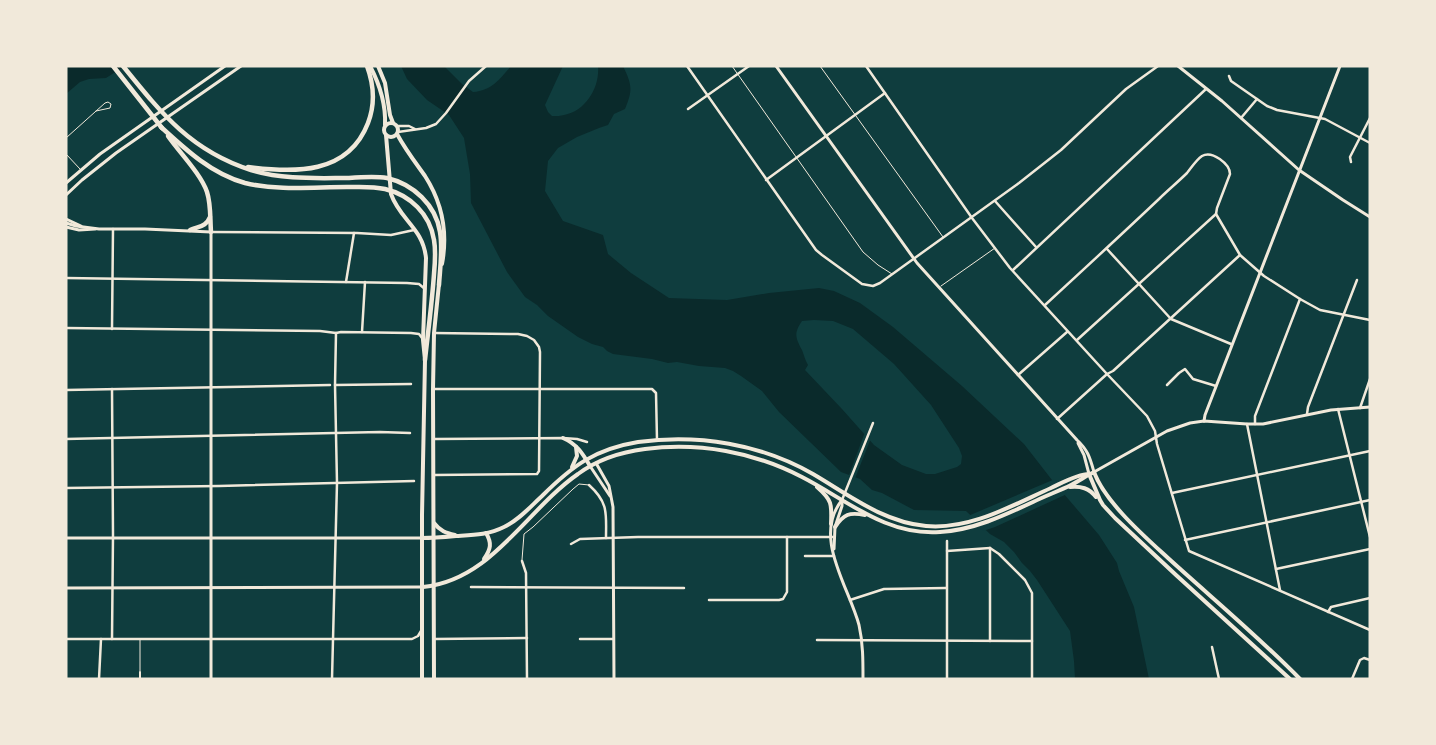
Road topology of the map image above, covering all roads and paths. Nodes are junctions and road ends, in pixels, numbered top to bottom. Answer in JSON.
{"nodes":[{"id":1,"x":113,"y":66,"type":"edge"},
{"id":2,"x":123,"y":66,"type":"edge"},
{"id":3,"x":225,"y":66,"type":"edge"},
{"id":4,"x":241,"y":66,"type":"edge"},
{"id":5,"x":368,"y":66,"type":"edge"},
{"id":6,"x":378,"y":66,"type":"edge"},
{"id":7,"x":486,"y":66,"type":"edge"},
{"id":8,"x":687,"y":66,"type":"edge"},
{"id":9,"x":732,"y":66,"type":"edge"},
{"id":10,"x":749,"y":66,"type":"edge"},
{"id":11,"x":776,"y":66,"type":"edge"},
{"id":12,"x":820,"y":66,"type":"edge"},
{"id":13,"x":866,"y":66,"type":"edge"},
{"id":14,"x":1158,"y":66,"type":"edge"},
{"id":15,"x":1178,"y":66,"type":"edge"},
{"id":16,"x":1340,"y":66,"type":"edge"},
{"id":17,"x":738,"y":74,"type":"junction"},
{"id":18,"x":1228,"y":76,"type":"dead end"},
{"id":19,"x":1206,"y":89,"type":"junction"},
{"id":20,"x":885,"y":94,"type":"junction"},
{"id":21,"x":708,"y":96,"type":"junction"},
{"id":22,"x":1257,"y":99,"type":"junction"},
{"id":23,"x":688,"y":110,"type":"dead end"},
{"id":24,"x":96,"y":111,"type":"junction"},
{"id":25,"x":855,"y":116,"type":"junction"},
{"id":26,"x":1241,"y":118,"type":"junction"},
{"id":27,"x":1320,"y":118,"type":"junction"},
{"id":28,"x":1370,"y":118,"type":"edge"},
{"id":29,"x":393,"y":122,"type":"junction"},
{"id":30,"x":385,"y":125,"type":"junction"},
{"id":31,"x":398,"y":126,"type":"junction"},
{"id":32,"x":161,"y":127,"type":"junction"},
{"id":33,"x":416,"y":129,"type":"junction"},
{"id":34,"x":398,"y":133,"type":"junction"},
{"id":35,"x":386,"y":135,"type":"junction"},
{"id":36,"x":826,"y":137,"type":"junction"},
{"id":37,"x":66,"y":138,"type":"edge"},
{"id":38,"x":1361,"y":138,"type":"junction"},
{"id":39,"x":1370,"y":142,"type":"edge"},
{"id":40,"x":66,"y":154,"type":"edge"},
{"id":41,"x":796,"y":158,"type":"junction"},
{"id":42,"x":1351,"y":162,"type":"dead end"},
{"id":43,"x":237,"y":165,"type":"junction"},
{"id":44,"x":80,"y":170,"type":"junction"},
{"id":45,"x":1299,"y":170,"type":"junction"},
{"id":46,"x":86,"y":176,"type":"junction"},
{"id":47,"x":766,"y":180,"type":"junction"},
{"id":48,"x":66,"y":183,"type":"edge"},
{"id":49,"x":66,"y":195,"type":"edge"},
{"id":50,"x":995,"y":201,"type":"junction"},
{"id":51,"x":1216,"y":214,"type":"junction"},
{"id":52,"x":210,"y":215,"type":"junction"},
{"id":53,"x":1370,"y":217,"type":"edge"},
{"id":54,"x":972,"y":218,"type":"junction"},
{"id":55,"x":66,"y":219,"type":"edge"},
{"id":56,"x":66,"y":223,"type":"edge"},
{"id":57,"x":66,"y":227,"type":"edge"},
{"id":58,"x":86,"y":227,"type":"junction"},
{"id":59,"x":99,"y":229,"type":"junction"},
{"id":60,"x":113,"y":229,"type":"junction"},
{"id":61,"x":190,"y":230,"type":"junction"},
{"id":62,"x":416,"y":230,"type":"junction"},
{"id":63,"x":211,"y":232,"type":"junction"},
{"id":64,"x":354,"y":233,"type":"junction"},
{"id":65,"x":943,"y":238,"type":"junction"},
{"id":66,"x":1036,"y":247,"type":"junction"},
{"id":67,"x":995,"y":248,"type":"junction"},
{"id":68,"x":1107,"y":249,"type":"junction"},
{"id":69,"x":1240,"y":255,"type":"junction"},
{"id":70,"x":914,"y":259,"type":"junction"},
{"id":71,"x":1013,"y":270,"type":"junction"},
{"id":72,"x":1260,"y":272,"type":"junction"},
{"id":73,"x":893,"y":274,"type":"junction"},
{"id":74,"x":66,"y":278,"type":"edge"},
{"id":75,"x":112,"y":279,"type":"junction"},
{"id":76,"x":1357,"y":280,"type":"dead end"},
{"id":77,"x":212,"y":281,"type":"junction"},
{"id":78,"x":346,"y":282,"type":"junction"},
{"id":79,"x":365,"y":282,"type":"junction"},
{"id":80,"x":1139,"y":284,"type":"junction"},
{"id":81,"x":439,"y":285,"type":"junction"},
{"id":82,"x":938,"y":288,"type":"junction"},
{"id":83,"x":425,"y":289,"type":"junction"},
{"id":84,"x":1300,"y":299,"type":"junction"},
{"id":85,"x":1044,"y":305,"type":"junction"},
{"id":86,"x":1344,"y":316,"type":"junction"},
{"id":87,"x":1171,"y":319,"type":"junction"},
{"id":88,"x":1370,"y":320,"type":"edge"},
{"id":89,"x":66,"y":328,"type":"edge"},
{"id":90,"x":112,"y":329,"type":"junction"},
{"id":91,"x":211,"y":330,"type":"junction"},
{"id":92,"x":1068,"y":331,"type":"junction"},
{"id":93,"x":362,"y":332,"type":"junction"},
{"id":94,"x":336,"y":333,"type":"junction"},
{"id":95,"x":434,"y":333,"type":"junction"},
{"id":96,"x":423,"y":340,"type":"junction"},
{"id":97,"x":1077,"y":340,"type":"junction"},
{"id":98,"x":1231,"y":344,"type":"junction"},
{"id":99,"x":425,"y":360,"type":"junction"},
{"id":100,"x":1107,"y":374,"type":"junction"},
{"id":101,"x":1018,"y":375,"type":"junction"},
{"id":102,"x":1370,"y":379,"type":"edge"},
{"id":103,"x":411,"y":384,"type":"dead end"},
{"id":104,"x":335,"y":385,"type":"junction"},
{"id":105,"x":1167,"y":385,"type":"dead end"},
{"id":106,"x":330,"y":386,"type":"dead end"},
{"id":107,"x":1216,"y":386,"type":"junction"},
{"id":108,"x":211,"y":388,"type":"junction"},
{"id":109,"x":112,"y":389,"type":"junction"},
{"id":110,"x":433,"y":389,"type":"junction"},
{"id":111,"x":540,"y":389,"type":"junction"},
{"id":112,"x":66,"y":390,"type":"edge"},
{"id":113,"x":1370,"y":407,"type":"edge"},
{"id":114,"x":1360,"y":408,"type":"junction"},
{"id":115,"x":1338,"y":409,"type":"junction"},
{"id":116,"x":1307,"y":414,"type":"junction"},
{"id":117,"x":1057,"y":419,"type":"junction"},
{"id":118,"x":1204,"y":421,"type":"junction"},
{"id":119,"x":873,"y":423,"type":"dead end"},
{"id":120,"x":1247,"y":424,"type":"junction"},
{"id":121,"x":1255,"y":424,"type":"junction"},
{"id":122,"x":410,"y":433,"type":"dead end"},
{"id":123,"x":337,"y":434,"type":"junction"},
{"id":124,"x":211,"y":437,"type":"junction"},
{"id":125,"x":1156,"y":437,"type":"junction"},
{"id":126,"x":563,"y":438,"type":"junction"},
{"id":127,"x":66,"y":439,"type":"edge"},
{"id":128,"x":112,"y":439,"type":"junction"},
{"id":129,"x":434,"y":439,"type":"junction"},
{"id":130,"x":540,"y":439,"type":"junction"},
{"id":131,"x":657,"y":440,"type":"junction"},
{"id":132,"x":587,"y":442,"type":"dead end"},
{"id":133,"x":575,"y":445,"type":"junction"},
{"id":134,"x":423,"y":451,"type":"junction"},
{"id":135,"x":1370,"y":451,"type":"edge"},
{"id":136,"x":1349,"y":456,"type":"junction"},
{"id":137,"x":592,"y":457,"type":"junction"},
{"id":138,"x":586,"y":459,"type":"junction"},
{"id":139,"x":596,"y":463,"type":"junction"},
{"id":140,"x":590,"y":466,"type":"junction"},
{"id":141,"x":571,"y":468,"type":"junction"},
{"id":142,"x":1092,"y":473,"type":"junction"},
{"id":143,"x":434,"y":475,"type":"junction"},
{"id":144,"x":1256,"y":475,"type":"junction"},
{"id":145,"x":414,"y":481,"type":"dead end"},
{"id":146,"x":812,"y":482,"type":"junction"},
{"id":147,"x":337,"y":483,"type":"junction"},
{"id":148,"x":589,"y":485,"type":"joint"},
{"id":149,"x":212,"y":486,"type":"junction"},
{"id":150,"x":66,"y":488,"type":"edge"},
{"id":151,"x":112,"y":488,"type":"junction"},
{"id":152,"x":1065,"y":488,"type":"junction"},
{"id":153,"x":845,"y":493,"type":"junction"},
{"id":154,"x":1172,"y":493,"type":"junction"},
{"id":155,"x":612,"y":499,"type":"junction"},
{"id":156,"x":842,"y":500,"type":"junction"},
{"id":157,"x":1370,"y":500,"type":"edge"},
{"id":158,"x":1361,"y":502,"type":"junction"},
{"id":159,"x":1103,"y":505,"type":"junction"},
{"id":160,"x":869,"y":516,"type":"junction"},
{"id":161,"x":434,"y":522,"type":"junction"},
{"id":162,"x":1266,"y":522,"type":"junction"},
{"id":163,"x":833,"y":526,"type":"junction"},
{"id":164,"x":486,"y":533,"type":"junction"},
{"id":165,"x":458,"y":536,"type":"junction"},
{"id":166,"x":787,"y":537,"type":"junction"},
{"id":167,"x":832,"y":537,"type":"junction"},
{"id":168,"x":1370,"y":537,"type":"edge"},
{"id":169,"x":66,"y":538,"type":"edge"},
{"id":170,"x":112,"y":538,"type":"junction"},
{"id":171,"x":211,"y":538,"type":"junction"},
{"id":172,"x":336,"y":538,"type":"junction"},
{"id":173,"x":422,"y":538,"type":"junction"},
{"id":174,"x":434,"y":538,"type":"junction"},
{"id":175,"x":606,"y":538,"type":"junction"},
{"id":176,"x":614,"y":538,"type":"junction"},
{"id":177,"x":1185,"y":540,"type":"junction"},
{"id":178,"x":947,"y":541,"type":"dead end"},
{"id":179,"x":571,"y":544,"type":"dead end"},
{"id":180,"x":990,"y":548,"type":"junction"},
{"id":181,"x":1370,"y":549,"type":"edge"},
{"id":182,"x":947,"y":551,"type":"junction"},
{"id":183,"x":834,"y":554,"type":"junction"},
{"id":184,"x":805,"y":556,"type":"dead end"},
{"id":185,"x":522,"y":561,"type":"joint"},
{"id":186,"x":482,"y":563,"type":"junction"},
{"id":187,"x":1276,"y":569,"type":"junction"},
{"id":188,"x":434,"y":586,"type":"junction"},
{"id":189,"x":335,"y":587,"type":"junction"},
{"id":190,"x":422,"y":587,"type":"junction"},
{"id":191,"x":472,"y":587,"type":"dead end"},
{"id":192,"x":527,"y":587,"type":"junction"},
{"id":193,"x":66,"y":588,"type":"edge"},
{"id":194,"x":112,"y":588,"type":"junction"},
{"id":195,"x":212,"y":588,"type":"junction"},
{"id":196,"x":614,"y":588,"type":"junction"},
{"id":197,"x":684,"y":588,"type":"dead end"},
{"id":198,"x":946,"y":588,"type":"junction"},
{"id":199,"x":1280,"y":590,"type":"junction"},
{"id":200,"x":1370,"y":598,"type":"edge"},
{"id":201,"x":709,"y":600,"type":"dead end"},
{"id":202,"x":850,"y":600,"type":"junction"},
{"id":203,"x":1328,"y":612,"type":"junction"},
{"id":204,"x":423,"y":628,"type":"junction"},
{"id":205,"x":1370,"y":630,"type":"edge"},
{"id":206,"x":66,"y":638,"type":"edge"},
{"id":207,"x":140,"y":638,"type":"junction"},
{"id":208,"x":212,"y":638,"type":"junction"},
{"id":209,"x":333,"y":638,"type":"junction"},
{"id":210,"x":527,"y":638,"type":"junction"},
{"id":211,"x":100,"y":639,"type":"junction"},
{"id":212,"x":112,"y":639,"type":"junction"},
{"id":213,"x":434,"y":639,"type":"junction"},
{"id":214,"x":580,"y":639,"type":"dead end"},
{"id":215,"x":614,"y":640,"type":"junction"},
{"id":216,"x":818,"y":640,"type":"dead end"},
{"id":217,"x":862,"y":640,"type":"junction"},
{"id":218,"x":947,"y":640,"type":"junction"},
{"id":219,"x":990,"y":641,"type":"junction"},
{"id":220,"x":1032,"y":641,"type":"junction"},
{"id":221,"x":1212,"y":647,"type":"dead end"},
{"id":222,"x":1370,"y":660,"type":"edge"},
{"id":223,"x":140,"y":672,"type":"joint"},
{"id":224,"x":100,"y":679,"type":"edge"},
{"id":225,"x":140,"y":679,"type":"edge"},
{"id":226,"x":211,"y":679,"type":"edge"},
{"id":227,"x":332,"y":679,"type":"edge"},
{"id":228,"x":422,"y":679,"type":"edge"},
{"id":229,"x":434,"y":679,"type":"edge"},
{"id":230,"x":527,"y":679,"type":"edge"},
{"id":231,"x":614,"y":679,"type":"edge"},
{"id":232,"x":863,"y":679,"type":"edge"},
{"id":233,"x":947,"y":679,"type":"edge"},
{"id":234,"x":1032,"y":679,"type":"edge"},
{"id":235,"x":1219,"y":679,"type":"edge"},
{"id":236,"x":1290,"y":679,"type":"edge"},
{"id":237,"x":1300,"y":679,"type":"edge"},
{"id":238,"x":1352,"y":679,"type":"edge"}],
"edges":[{"from":1,"to":32,"type":"highway"},
{"from":2,"to":43,"type":"highway"},
{"from":3,"to":44,"type":"street"},
{"from":4,"to":46,"type":"street"},
{"from":5,"to":30,"type":"main road"},
{"from":5,"to":43,"type":"highway"},
{"from":6,"to":29,"type":"main road"},
{"from":7,"to":33,"type":"street"},
{"from":8,"to":21,"type":"street"},
{"from":9,"to":17,"type":"lane"},
{"from":10,"to":17,"type":"street"},
{"from":11,"to":36,"type":"street"},
{"from":12,"to":25,"type":"lane"},
{"from":13,"to":20,"type":"street"},
{"from":14,"to":50,"type":"street"},
{"from":15,"to":19,"type":"street"},
{"from":16,"to":27,"type":"street"},
{"from":17,"to":21,"type":"street"},
{"from":17,"to":41,"type":"lane"},
{"from":18,"to":22,"type":"street"},
{"from":19,"to":26,"type":"street"},
{"from":19,"to":66,"type":"street"},
{"from":20,"to":25,"type":"street"},
{"from":20,"to":54,"type":"street"},
{"from":21,"to":23,"type":"street"},
{"from":21,"to":47,"type":"street"},
{"from":22,"to":26,"type":"street"},
{"from":22,"to":27,"type":"street"},
{"from":24,"to":24,"type":"lane"},
{"from":24,"to":37,"type":"lane"},
{"from":25,"to":36,"type":"street"},
{"from":25,"to":65,"type":"lane"},
{"from":26,"to":45,"type":"street"},
{"from":27,"to":38,"type":"street"},
{"from":27,"to":45,"type":"street"},
{"from":28,"to":38,"type":"street"},
{"from":29,"to":30,"type":"main road"},
{"from":29,"to":31,"type":"main road"},
{"from":30,"to":35,"type":"main road"},
{"from":31,"to":33,"type":"street"},
{"from":31,"to":34,"type":"main road"},
{"from":32,"to":52,"type":"highway"},
{"from":32,"to":99,"type":"highway"},
{"from":33,"to":34,"type":"street"},
{"from":34,"to":35,"type":"main road"},
{"from":34,"to":81,"type":"main road"},
{"from":35,"to":62,"type":"main road"},
{"from":36,"to":41,"type":"street"},
{"from":36,"to":70,"type":"street"},
{"from":38,"to":39,"type":"street"},
{"from":38,"to":42,"type":"street"},
{"from":40,"to":44,"type":"lane"},
{"from":41,"to":47,"type":"street"},
{"from":41,"to":73,"type":"lane"},
{"from":43,"to":81,"type":"highway"},
{"from":44,"to":46,"type":"street"},
{"from":44,"to":48,"type":"street"},
{"from":45,"to":53,"type":"street"},
{"from":45,"to":72,"type":"street"},
{"from":46,"to":49,"type":"street"},
{"from":47,"to":73,"type":"street"},
{"from":50,"to":54,"type":"street"},
{"from":50,"to":66,"type":"street"},
{"from":51,"to":68,"type":"street"},
{"from":51,"to":69,"type":"street"},
{"from":51,"to":80,"type":"street"},
{"from":52,"to":61,"type":"highway"},
{"from":52,"to":63,"type":"highway"},
{"from":54,"to":65,"type":"street"},
{"from":54,"to":67,"type":"street"},
{"from":55,"to":58,"type":"street"},
{"from":56,"to":58,"type":"street"},
{"from":57,"to":59,"type":"street"},
{"from":58,"to":59,"type":"street"},
{"from":59,"to":60,"type":"street"},
{"from":60,"to":61,"type":"street"},
{"from":60,"to":75,"type":"street"},
{"from":61,"to":63,"type":"street"},
{"from":62,"to":64,"type":"street"},
{"from":62,"to":83,"type":"main road"},
{"from":63,"to":64,"type":"street"},
{"from":63,"to":77,"type":"street"},
{"from":64,"to":78,"type":"street"},
{"from":65,"to":70,"type":"street"},
{"from":66,"to":71,"type":"street"},
{"from":67,"to":71,"type":"street"},
{"from":67,"to":82,"type":"lane"},
{"from":68,"to":80,"type":"street"},
{"from":68,"to":85,"type":"street"},
{"from":69,"to":72,"type":"street"},
{"from":69,"to":87,"type":"street"},
{"from":70,"to":73,"type":"street"},
{"from":70,"to":82,"type":"street"},
{"from":71,"to":85,"type":"street"},
{"from":72,"to":84,"type":"street"},
{"from":72,"to":98,"type":"street"},
{"from":74,"to":75,"type":"street"},
{"from":75,"to":77,"type":"street"},
{"from":75,"to":90,"type":"street"},
{"from":76,"to":86,"type":"street"},
{"from":77,"to":78,"type":"street"},
{"from":77,"to":91,"type":"street"},
{"from":78,"to":79,"type":"street"},
{"from":79,"to":83,"type":"street"},
{"from":79,"to":93,"type":"street"},
{"from":80,"to":87,"type":"street"},
{"from":80,"to":97,"type":"street"},
{"from":81,"to":95,"type":"main road"},
{"from":82,"to":101,"type":"street"},
{"from":83,"to":96,"type":"main road"},
{"from":84,"to":86,"type":"street"},
{"from":84,"to":121,"type":"street"},
{"from":85,"to":92,"type":"street"},
{"from":86,"to":88,"type":"street"},
{"from":86,"to":116,"type":"street"},
{"from":87,"to":98,"type":"street"},
{"from":87,"to":100,"type":"street"},
{"from":89,"to":90,"type":"street"},
{"from":90,"to":91,"type":"street"},
{"from":91,"to":94,"type":"street"},
{"from":91,"to":108,"type":"street"},
{"from":92,"to":97,"type":"street"},
{"from":92,"to":101,"type":"street"},
{"from":93,"to":94,"type":"street"},
{"from":93,"to":96,"type":"street"},
{"from":94,"to":104,"type":"street"},
{"from":95,"to":110,"type":"main road"},
{"from":95,"to":111,"type":"street"},
{"from":96,"to":99,"type":"main road"},
{"from":97,"to":100,"type":"street"},
{"from":98,"to":107,"type":"street"},
{"from":99,"to":134,"type":"main road"},
{"from":100,"to":117,"type":"street"},
{"from":100,"to":125,"type":"street"},
{"from":101,"to":117,"type":"street"},
{"from":102,"to":114,"type":"street"},
{"from":103,"to":104,"type":"street"},
{"from":104,"to":123,"type":"street"},
{"from":105,"to":107,"type":"street"},
{"from":106,"to":108,"type":"street"},
{"from":107,"to":118,"type":"street"},
{"from":108,"to":109,"type":"street"},
{"from":108,"to":124,"type":"street"},
{"from":109,"to":112,"type":"street"},
{"from":109,"to":128,"type":"street"},
{"from":110,"to":111,"type":"street"},
{"from":110,"to":129,"type":"main road"},
{"from":111,"to":130,"type":"street"},
{"from":111,"to":131,"type":"street"},
{"from":113,"to":114,"type":"street"},
{"from":114,"to":115,"type":"street"},
{"from":115,"to":116,"type":"street"},
{"from":115,"to":136,"type":"street"},
{"from":116,"to":121,"type":"street"},
{"from":117,"to":142,"type":"street"},
{"from":118,"to":120,"type":"street"},
{"from":118,"to":125,"type":"street"},
{"from":119,"to":153,"type":"street"},
{"from":120,"to":121,"type":"street"},
{"from":120,"to":144,"type":"street"},
{"from":122,"to":123,"type":"street"},
{"from":123,"to":124,"type":"street"},
{"from":123,"to":147,"type":"street"},
{"from":124,"to":128,"type":"street"},
{"from":124,"to":149,"type":"street"},
{"from":125,"to":142,"type":"street"},
{"from":125,"to":154,"type":"street"},
{"from":126,"to":130,"type":"street"},
{"from":126,"to":132,"type":"street"},
{"from":126,"to":133,"type":"main road"},
{"from":127,"to":128,"type":"street"},
{"from":128,"to":151,"type":"street"},
{"from":129,"to":130,"type":"street"},
{"from":129,"to":134,"type":"main road"},
{"from":129,"to":143,"type":"main road"},
{"from":130,"to":143,"type":"street"},
{"from":131,"to":137,"type":"main road"},
{"from":131,"to":153,"type":"main road"},
{"from":133,"to":138,"type":"main road"},
{"from":133,"to":141,"type":"main road"},
{"from":134,"to":173,"type":"main road"},
{"from":135,"to":136,"type":"street"},
{"from":136,"to":144,"type":"street"},
{"from":136,"to":158,"type":"street"},
{"from":137,"to":138,"type":"main road"},
{"from":137,"to":139,"type":"main road"},
{"from":138,"to":140,"type":"main road"},
{"from":138,"to":141,"type":"main road"},
{"from":139,"to":140,"type":"main road"},
{"from":139,"to":146,"type":"main road"},
{"from":139,"to":155,"type":"street"},
{"from":140,"to":155,"type":"street"},
{"from":140,"to":186,"type":"main road"},
{"from":141,"to":164,"type":"main road"},
{"from":142,"to":152,"type":"main road"},
{"from":142,"to":153,"type":"main road"},
{"from":142,"to":159,"type":"main road"},
{"from":142,"to":237,"type":"main road"},
{"from":143,"to":161,"type":"main road"},
{"from":144,"to":154,"type":"street"},
{"from":144,"to":162,"type":"street"},
{"from":145,"to":147,"type":"street"},
{"from":146,"to":156,"type":"main road"},
{"from":146,"to":163,"type":"main road"},
{"from":147,"to":149,"type":"street"},
{"from":147,"to":172,"type":"street"},
{"from":148,"to":175,"type":"street"},
{"from":148,"to":185,"type":"lane"},
{"from":149,"to":151,"type":"street"},
{"from":149,"to":171,"type":"street"},
{"from":150,"to":151,"type":"street"},
{"from":151,"to":170,"type":"street"},
{"from":152,"to":159,"type":"main road"},
{"from":152,"to":160,"type":"main road"},
{"from":153,"to":156,"type":"street"},
{"from":154,"to":177,"type":"street"},
{"from":155,"to":176,"type":"street"},
{"from":156,"to":160,"type":"main road"},
{"from":156,"to":163,"type":"street"},
{"from":157,"to":158,"type":"street"},
{"from":158,"to":162,"type":"street"},
{"from":158,"to":168,"type":"street"},
{"from":159,"to":236,"type":"main road"},
{"from":160,"to":163,"type":"main road"},
{"from":161,"to":165,"type":"main road"},
{"from":161,"to":174,"type":"main road"},
{"from":162,"to":177,"type":"street"},
{"from":162,"to":187,"type":"street"},
{"from":163,"to":167,"type":"street"},
{"from":164,"to":165,"type":"main road"},
{"from":164,"to":186,"type":"main road"},
{"from":165,"to":174,"type":"main road"},
{"from":166,"to":167,"type":"street"},
{"from":166,"to":176,"type":"street"},
{"from":166,"to":201,"type":"street"},
{"from":167,"to":183,"type":"street"},
{"from":169,"to":170,"type":"street"},
{"from":170,"to":171,"type":"street"},
{"from":170,"to":194,"type":"street"},
{"from":171,"to":172,"type":"street"},
{"from":171,"to":195,"type":"street"},
{"from":172,"to":173,"type":"street"},
{"from":172,"to":189,"type":"street"},
{"from":173,"to":174,"type":"main road"},
{"from":173,"to":190,"type":"main road"},
{"from":174,"to":188,"type":"main road"},
{"from":175,"to":176,"type":"street"},
{"from":175,"to":179,"type":"street"},
{"from":176,"to":196,"type":"street"},
{"from":177,"to":199,"type":"street"},
{"from":178,"to":182,"type":"street"},
{"from":180,"to":182,"type":"street"},
{"from":180,"to":219,"type":"street"},
{"from":180,"to":220,"type":"street"},
{"from":181,"to":187,"type":"street"},
{"from":182,"to":198,"type":"street"},
{"from":183,"to":184,"type":"street"},
{"from":183,"to":202,"type":"street"},
{"from":185,"to":192,"type":"street"},
{"from":186,"to":188,"type":"main road"},
{"from":187,"to":199,"type":"street"},
{"from":188,"to":190,"type":"main road"},
{"from":188,"to":213,"type":"main road"},
{"from":189,"to":190,"type":"street"},
{"from":189,"to":195,"type":"street"},
{"from":189,"to":209,"type":"street"},
{"from":190,"to":204,"type":"main road"},
{"from":191,"to":192,"type":"street"},
{"from":192,"to":196,"type":"street"},
{"from":192,"to":210,"type":"street"},
{"from":193,"to":194,"type":"street"},
{"from":194,"to":195,"type":"street"},
{"from":194,"to":212,"type":"street"},
{"from":195,"to":208,"type":"street"},
{"from":196,"to":197,"type":"street"},
{"from":196,"to":215,"type":"street"},
{"from":198,"to":202,"type":"street"},
{"from":198,"to":218,"type":"street"},
{"from":199,"to":203,"type":"street"},
{"from":200,"to":203,"type":"street"},
{"from":202,"to":217,"type":"street"},
{"from":203,"to":205,"type":"street"},
{"from":204,"to":209,"type":"street"},
{"from":204,"to":228,"type":"main road"},
{"from":206,"to":211,"type":"street"},
{"from":207,"to":208,"type":"street"},
{"from":207,"to":212,"type":"street"},
{"from":207,"to":223,"type":"lane"},
{"from":208,"to":209,"type":"street"},
{"from":208,"to":226,"type":"street"},
{"from":209,"to":227,"type":"street"},
{"from":210,"to":213,"type":"street"},
{"from":210,"to":230,"type":"street"},
{"from":211,"to":212,"type":"street"},
{"from":211,"to":224,"type":"street"},
{"from":213,"to":229,"type":"main road"},
{"from":214,"to":215,"type":"street"},
{"from":215,"to":231,"type":"street"},
{"from":216,"to":217,"type":"street"},
{"from":217,"to":218,"type":"street"},
{"from":217,"to":232,"type":"street"},
{"from":218,"to":219,"type":"street"},
{"from":218,"to":233,"type":"street"},
{"from":219,"to":220,"type":"street"},
{"from":220,"to":234,"type":"street"},
{"from":221,"to":235,"type":"street"},
{"from":222,"to":238,"type":"street"},
{"from":223,"to":225,"type":"street"}]}
